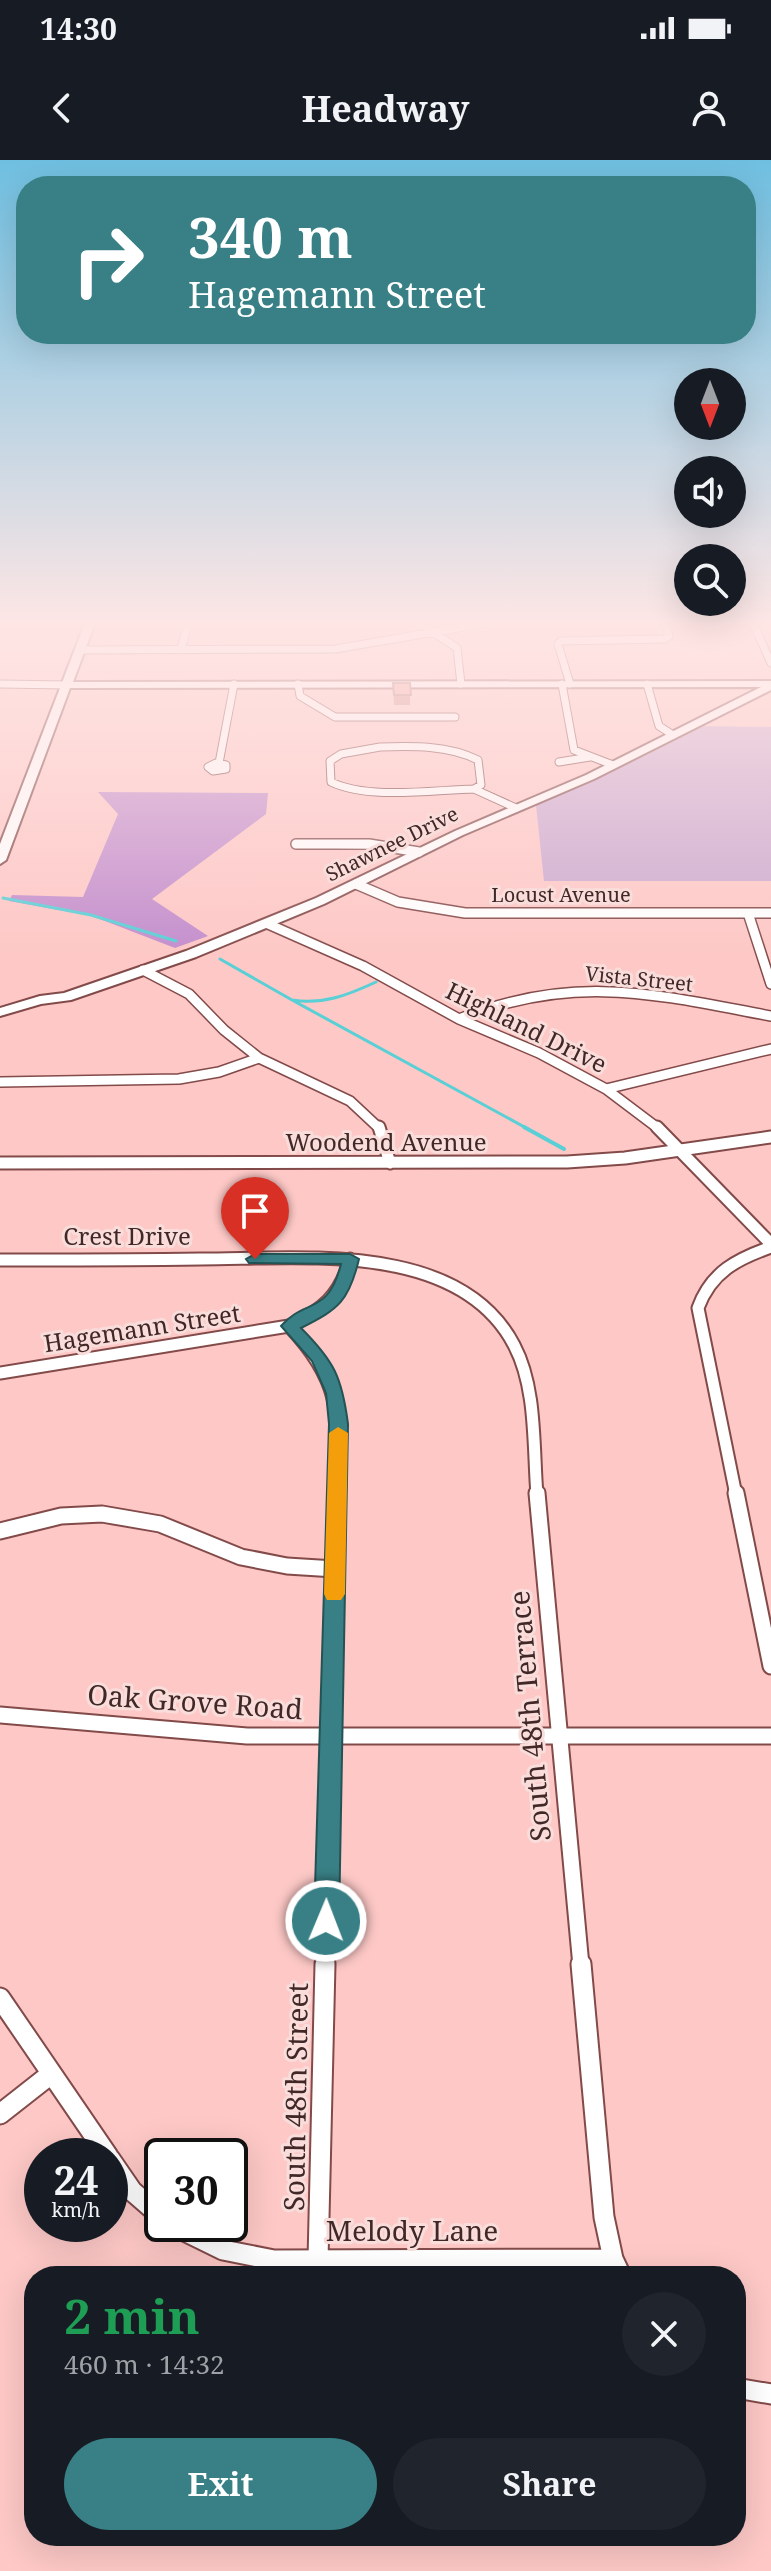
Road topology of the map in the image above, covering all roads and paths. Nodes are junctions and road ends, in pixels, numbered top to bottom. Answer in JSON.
{"nodes":[{"id":1,"x":48,"y":736,"type":"edge"},
{"id":2,"x":224,"y":736,"type":"edge"},
{"id":3,"x":572,"y":736,"type":"edge"},
{"id":4,"x":672,"y":736,"type":"edge"},
{"id":5,"x":590,"y":757,"type":"junction"},
{"id":6,"x":559,"y":762,"type":"dead end"},
{"id":7,"x":219,"y":763,"type":"dead end"},
{"id":8,"x":613,"y":765,"type":"junction"},
{"id":9,"x":474,"y":789,"type":"junction"},
{"id":10,"x":516,"y":808,"type":"junction"},
{"id":11,"x":296,"y":844,"type":"dead end"},
{"id":12,"x":419,"y":852,"type":"junction"},
{"id":13,"x":1,"y":856,"type":"edge"},
{"id":14,"x":356,"y":884,"type":"junction"},
{"id":15,"x":748,"y":913,"type":"junction"},
{"id":16,"x":771,"y":913,"type":"edge"},
{"id":17,"x":268,"y":924,"type":"junction"},
{"id":18,"x":767,"y":958,"type":"edge"},
{"id":19,"x":143,"y":970,"type":"junction"},
{"id":20,"x":771,"y":984,"type":"edge"},
{"id":21,"x":66,"y":997,"type":"junction"},
{"id":22,"x":0,"y":1012,"type":"edge"},
{"id":23,"x":771,"y":1016,"type":"edge"},
{"id":24,"x":459,"y":1019,"type":"junction"},
{"id":25,"x":0,"y":1025,"type":"edge"},
{"id":26,"x":771,"y":1049,"type":"edge"},
{"id":27,"x":259,"y":1058,"type":"junction"},
{"id":28,"x":0,"y":1082,"type":"edge"},
{"id":29,"x":606,"y":1089,"type":"junction"},
{"id":30,"x":771,"y":1137,"type":"edge"},
{"id":31,"x":681,"y":1151,"type":"junction"},
{"id":32,"x":0,"y":1163,"type":"edge"},
{"id":33,"x":390,"y":1163,"type":"junction"},
{"id":34,"x":771,"y":1245,"type":"edge"},
{"id":35,"x":350,"y":1259,"type":"junction"},
{"id":36,"x":0,"y":1260,"type":"edge"},
{"id":37,"x":289,"y":1326,"type":"junction"},
{"id":38,"x":0,"y":1373,"type":"edge"},
{"id":39,"x":0,"y":1531,"type":"edge"},
{"id":40,"x":335,"y":1569,"type":"junction"},
{"id":41,"x":771,"y":1666,"type":"edge"},
{"id":42,"x":0,"y":1715,"type":"edge"},
{"id":43,"x":331,"y":1736,"type":"junction"},
{"id":44,"x":560,"y":1736,"type":"junction"},
{"id":45,"x":771,"y":1736,"type":"edge"},
{"id":46,"x":0,"y":1998,"type":"edge"},
{"id":47,"x":51,"y":2074,"type":"junction"},
{"id":48,"x":0,"y":2114,"type":"edge"},
{"id":49,"x":95,"y":2138,"type":"edge"},
{"id":50,"x":128,"y":2185,"type":"edge"},
{"id":51,"x":144,"y":2201,"type":"edge"},
{"id":52,"x":207,"y":2242,"type":"edge"},
{"id":53,"x":318,"y":2260,"type":"junction"},
{"id":54,"x":542,"y":2266,"type":"edge"},
{"id":55,"x":616,"y":2266,"type":"edge"},
{"id":56,"x":746,"y":2390,"type":"edge"},
{"id":57,"x":771,"y":2394,"type":"edge"}],
"edges":[{"from":1,"to":13,"type":"main road"},
{"from":2,"to":7,"type":"street"},
{"from":3,"to":5,"type":"street"},
{"from":4,"to":8,"type":"main road","name":"Shawnee Drive"},
{"from":5,"to":6,"type":"street"},
{"from":5,"to":8,"type":"street"},
{"from":8,"to":10,"type":"main road","name":"Shawnee Drive"},
{"from":9,"to":9,"type":"street"},
{"from":9,"to":10,"type":"street"},
{"from":10,"to":12,"type":"main road","name":"Shawnee Drive"},
{"from":11,"to":12,"type":"street"},
{"from":12,"to":14,"type":"main road","name":"Shawnee Drive"},
{"from":14,"to":15,"type":"street","name":"Locust Avenue"},
{"from":14,"to":17,"type":"main road","name":"Shawnee Drive"},
{"from":15,"to":16,"type":"street","name":"Locust Avenue"},
{"from":15,"to":18,"type":"street"},
{"from":17,"to":19,"type":"main road","name":"Shawnee Drive"},
{"from":17,"to":24,"type":"street","name":"Highland Drive"},
{"from":18,"to":20,"type":"street"},
{"from":19,"to":21,"type":"main road","name":"Shawnee Drive"},
{"from":19,"to":27,"type":"street"},
{"from":21,"to":22,"type":"main road","name":"Shawnee Drive"},
{"from":21,"to":25,"type":"main road","name":"Shawnee Drive"},
{"from":23,"to":24,"type":"street","name":"Vista Street"},
{"from":24,"to":29,"type":"street","name":"Highland Drive"},
{"from":26,"to":29,"type":"street"},
{"from":27,"to":28,"type":"street"},
{"from":27,"to":33,"type":"street"},
{"from":29,"to":31,"type":"street","name":"Highland Drive"},
{"from":30,"to":31,"type":"street","name":"Woodend Avenue"},
{"from":31,"to":33,"type":"street","name":"Woodend Avenue"},
{"from":31,"to":34,"type":"street","name":"Highland Drive"},
{"from":32,"to":33,"type":"street","name":"Woodend Avenue"},
{"from":34,"to":41,"type":"street"},
{"from":35,"to":36,"type":"street","name":"Crest Drive"},
{"from":35,"to":37,"type":"street","name":"Hagemann Street"},
{"from":35,"to":44,"type":"street","name":"South 48th Terrace"},
{"from":37,"to":38,"type":"street","name":"Hagemann Street"},
{"from":37,"to":40,"type":"street","name":"South 48th Street"},
{"from":39,"to":40,"type":"street"},
{"from":40,"to":43,"type":"street","name":"South 48th Street"},
{"from":42,"to":43,"type":"street","name":"Oak Grove Road"},
{"from":43,"to":44,"type":"street","name":"Oak Grove Road"},
{"from":43,"to":53,"type":"street","name":"South 48th Street"},
{"from":44,"to":45,"type":"street","name":"Oak Grove Road"},
{"from":44,"to":55,"type":"street","name":"South 48th Terrace"},
{"from":46,"to":47,"type":"street"},
{"from":47,"to":48,"type":"street"},
{"from":47,"to":49,"type":"street"},
{"from":50,"to":51,"type":"street"},
{"from":52,"to":53,"type":"street","name":"Melody Lane"},
{"from":53,"to":54,"type":"street","name":"Melody Lane"},
{"from":56,"to":57,"type":"street"}]}
